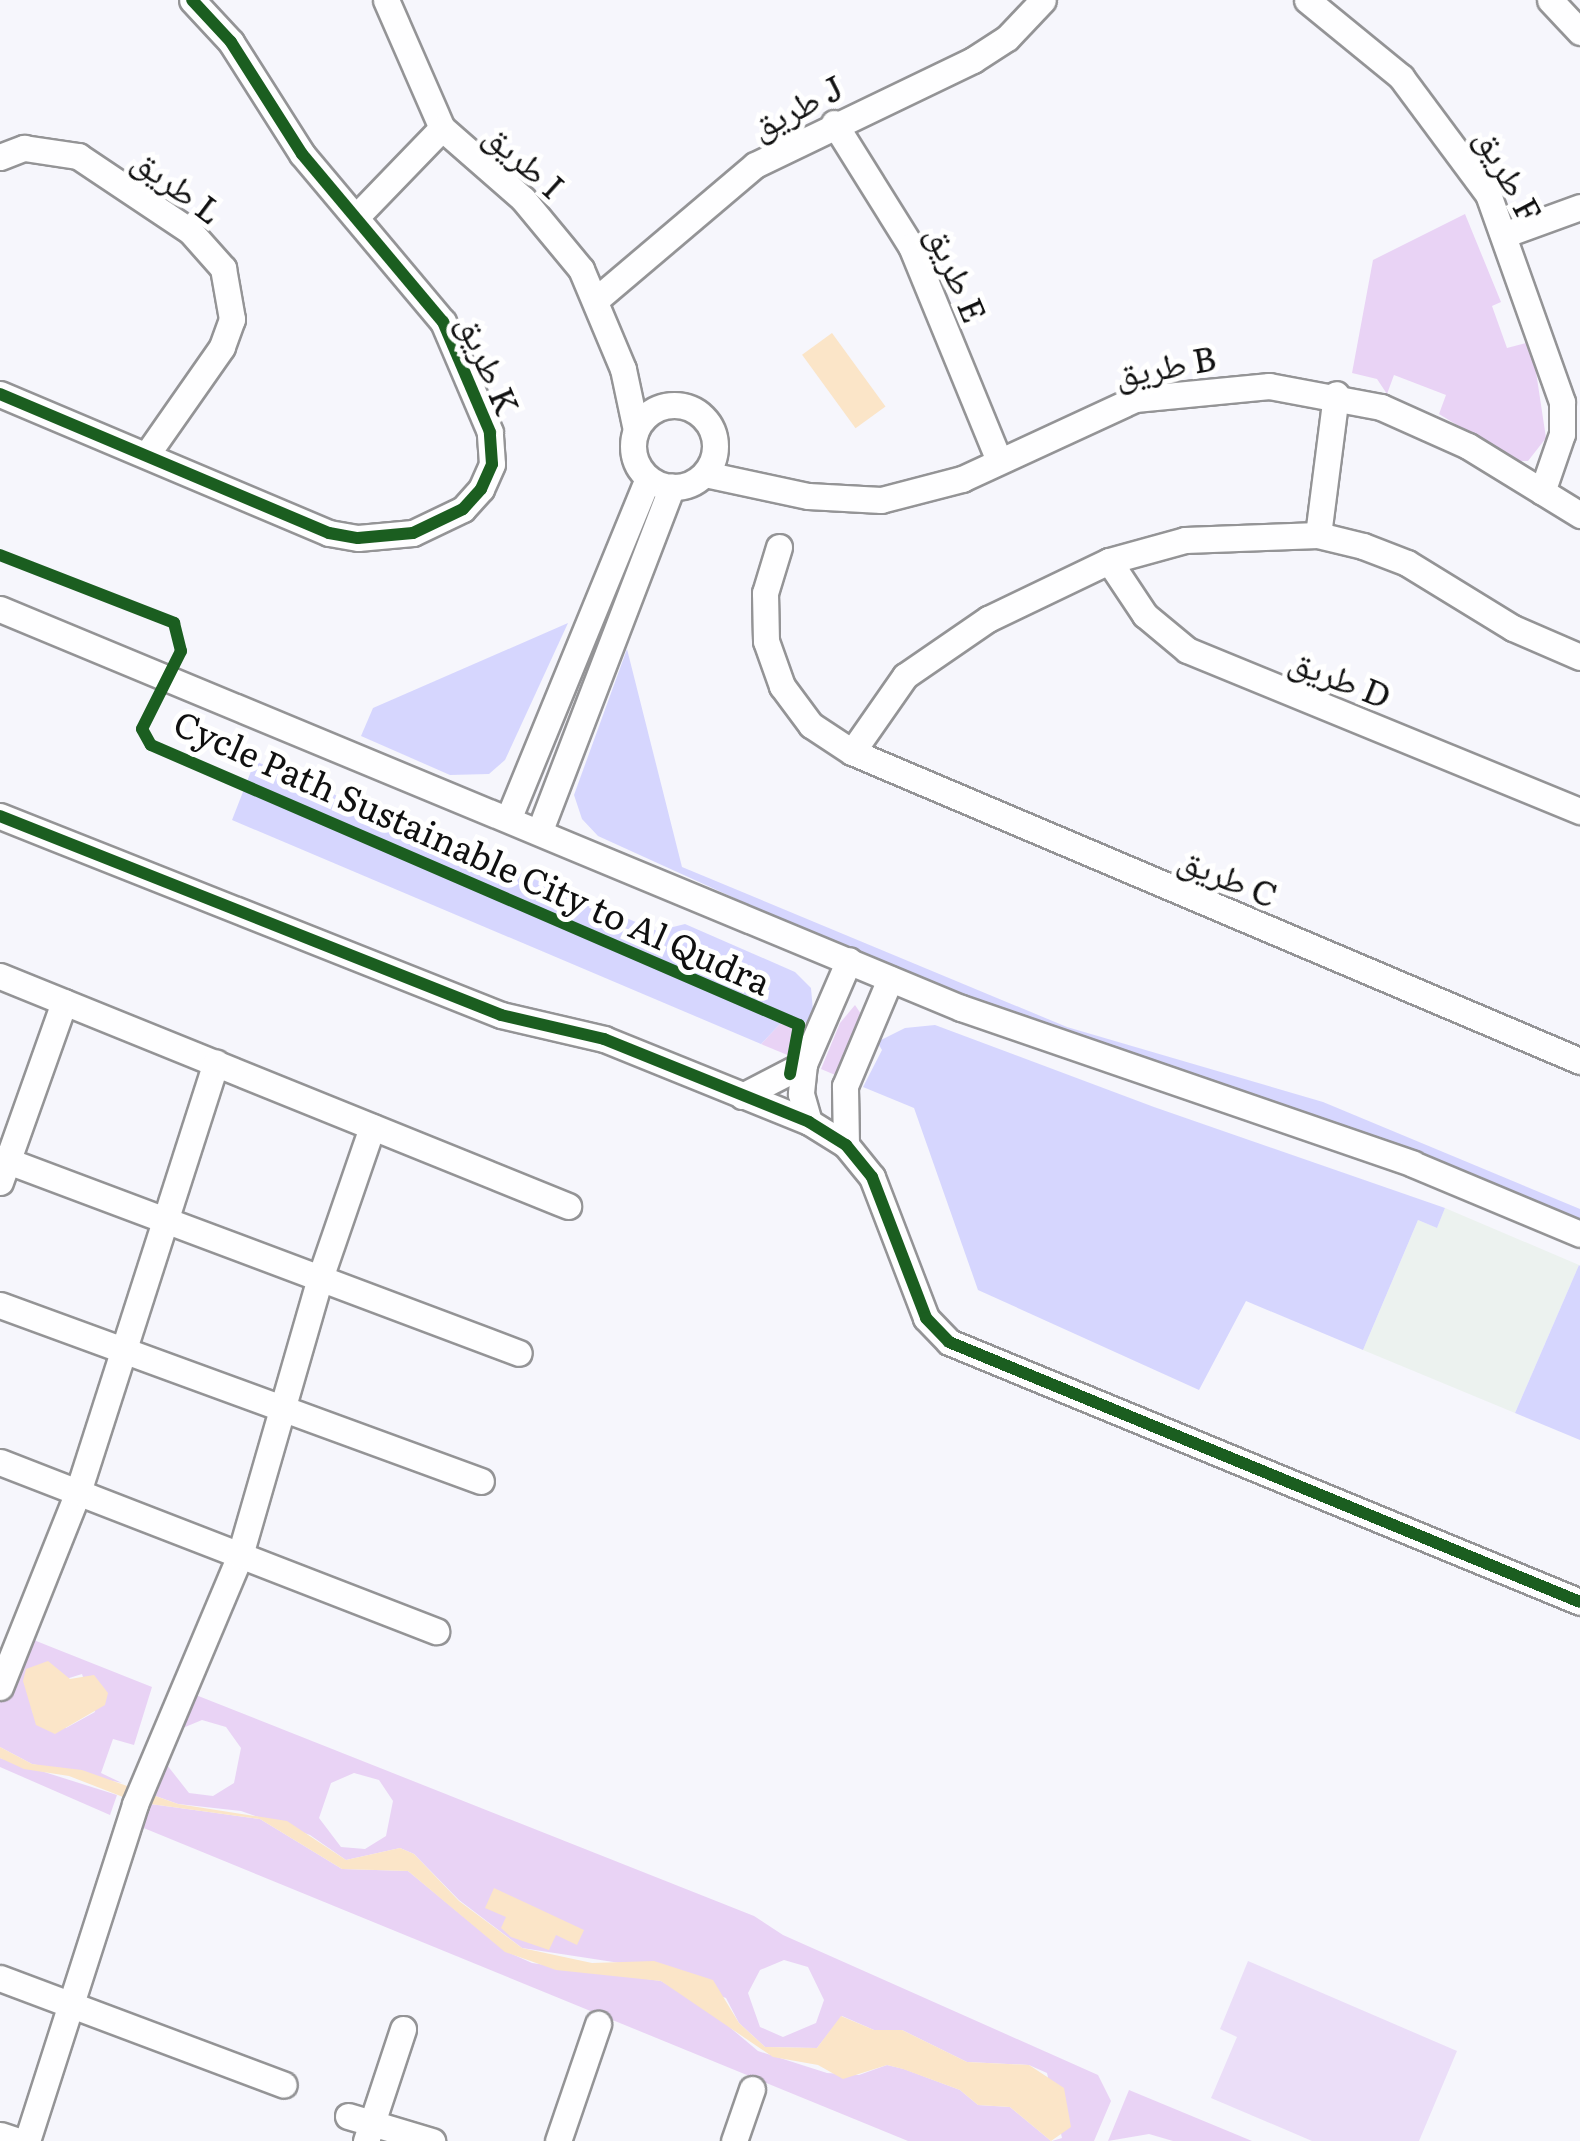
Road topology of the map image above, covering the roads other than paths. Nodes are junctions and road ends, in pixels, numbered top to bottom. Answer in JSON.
{"nodes":[{"id":1,"x":192,"y":0,"type":"edge"},
{"id":2,"x":386,"y":0,"type":"edge"},
{"id":3,"x":1043,"y":0,"type":"edge"},
{"id":4,"x":1306,"y":0,"type":"edge"},
{"id":5,"x":1550,"y":0,"type":"edge"},
{"id":6,"x":1580,"y":32,"type":"edge"},
{"id":7,"x":834,"y":123,"type":"junction"},
{"id":8,"x":442,"y":128,"type":"junction"},
{"id":9,"x":0,"y":157,"type":"edge"},
{"id":10,"x":1580,"y":207,"type":"edge"},
{"id":11,"x":356,"y":216,"type":"junction"},
{"id":12,"x":1506,"y":234,"type":"junction"},
{"id":13,"x":597,"y":299,"type":"junction"},
{"id":14,"x":623,"y":369,"type":"junction"},
{"id":15,"x":0,"y":394,"type":"edge"},
{"id":16,"x":1336,"y":394,"type":"junction"},
{"id":17,"x":670,"y":405,"type":"junction"},
{"id":18,"x":636,"y":430,"type":"junction"},
{"id":19,"x":714,"y":438,"type":"junction"},
{"id":20,"x":147,"y":454,"type":"junction"},
{"id":21,"x":1000,"y":461,"type":"junction"},
{"id":22,"x":704,"y":474,"type":"junction"},
{"id":23,"x":754,"y":481,"type":"junction"},
{"id":24,"x":660,"y":483,"type":"junction"},
{"id":25,"x":1542,"y":492,"type":"junction"},
{"id":26,"x":1580,"y":514,"type":"edge"},
{"id":27,"x":1318,"y":535,"type":"junction"},
{"id":28,"x":779,"y":546,"type":"dead end"},
{"id":29,"x":1109,"y":561,"type":"junction"},
{"id":30,"x":0,"y":609,"type":"edge"},
{"id":31,"x":1580,"y":657,"type":"edge"},
{"id":32,"x":852,"y":752,"type":"junction"},
{"id":33,"x":1580,"y":812,"type":"edge"},
{"id":34,"x":0,"y":816,"type":"edge"},
{"id":35,"x":509,"y":817,"type":"junction"},
{"id":36,"x":540,"y":830,"type":"junction"},
{"id":37,"x":849,"y":960,"type":"junction"},
{"id":38,"x":0,"y":976,"type":"edge"},
{"id":39,"x":890,"y":979,"type":"junction"},
{"id":40,"x":64,"y":1002,"type":"junction"},
{"id":41,"x":1580,"y":1061,"type":"edge"},
{"id":42,"x":216,"y":1063,"type":"junction"},
{"id":43,"x":804,"y":1064,"type":"junction"},
{"id":44,"x":845,"y":1086,"type":"junction"},
{"id":45,"x":742,"y":1096,"type":"junction"},
{"id":46,"x":809,"y":1122,"type":"junction"},
{"id":47,"x":372,"y":1127,"type":"junction"},
{"id":48,"x":846,"y":1145,"type":"junction"},
{"id":49,"x":3,"y":1167,"type":"edge"},
{"id":50,"x":568,"y":1206,"type":"dead end"},
{"id":51,"x":160,"y":1224,"type":"junction"},
{"id":52,"x":1580,"y":1234,"type":"edge"},
{"id":53,"x":319,"y":1281,"type":"junction"},
{"id":54,"x":0,"y":1305,"type":"edge"},
{"id":55,"x":120,"y":1349,"type":"junction"},
{"id":56,"x":519,"y":1353,"type":"dead end"},
{"id":57,"x":282,"y":1408,"type":"junction"},
{"id":58,"x":0,"y":1462,"type":"edge"},
{"id":59,"x":482,"y":1481,"type":"dead end"},
{"id":60,"x":78,"y":1492,"type":"junction"},
{"id":61,"x":240,"y":1555,"type":"junction"},
{"id":62,"x":1580,"y":1602,"type":"edge"},
{"id":63,"x":436,"y":1631,"type":"dead end"},
{"id":64,"x":0,"y":1687,"type":"edge"},
{"id":65,"x":0,"y":1978,"type":"edge"},
{"id":66,"x":71,"y":2005,"type":"junction"},
{"id":67,"x":598,"y":2024,"type":"dead end"},
{"id":68,"x":403,"y":2029,"type":"dead end"},
{"id":69,"x":284,"y":2085,"type":"dead end"},
{"id":70,"x":752,"y":2089,"type":"dead end"},
{"id":71,"x":362,"y":2127,"type":"edge"},
{"id":72,"x":0,"y":2135,"type":"edge"},
{"id":73,"x":18,"y":2141,"type":"edge"},
{"id":74,"x":27,"y":2141,"type":"edge"},
{"id":75,"x":432,"y":2141,"type":"edge"},
{"id":76,"x":558,"y":2141,"type":"edge"},
{"id":77,"x":734,"y":2141,"type":"edge"}],
"edges":[{"from":1,"to":11,"type":"street","name":"طريق K"},
{"from":2,"to":8,"type":"street","name":"طريق I"},
{"from":3,"to":7,"type":"street","name":"طريق J"},
{"from":4,"to":12,"type":"street","name":"طريق F"},
{"from":5,"to":6,"type":"street"},
{"from":7,"to":13,"type":"street","name":"طريق J"},
{"from":7,"to":21,"type":"street","name":"طريق E"},
{"from":8,"to":11,"type":"street"},
{"from":8,"to":13,"type":"street","name":"طريق I"},
{"from":9,"to":20,"type":"street","name":"طريق L"},
{"from":10,"to":12,"type":"street"},
{"from":11,"to":20,"type":"street","name":"طريق K"},
{"from":12,"to":25,"type":"street","name":"طريق F"},
{"from":13,"to":14,"type":"street","name":"طريق I"},
{"from":14,"to":17,"type":"street"},
{"from":14,"to":18,"type":"street","name":"طريق I"},
{"from":15,"to":20,"type":"street","name":"طريق K"},
{"from":16,"to":21,"type":"street","name":"طريق B"},
{"from":16,"to":25,"type":"street","name":"طريق B"},
{"from":16,"to":27,"type":"street"},
{"from":17,"to":18,"type":"street"},
{"from":17,"to":19,"type":"street"},
{"from":18,"to":24,"type":"street"},
{"from":19,"to":22,"type":"street"},
{"from":19,"to":23,"type":"street"},
{"from":21,"to":23,"type":"street","name":"طريق B"},
{"from":22,"to":23,"type":"street","name":"طريق B"},
{"from":22,"to":24,"type":"street"},
{"from":24,"to":35,"type":"street"},
{"from":24,"to":36,"type":"street"},
{"from":25,"to":26,"type":"street","name":"طريق B"},
{"from":27,"to":29,"type":"street"},
{"from":27,"to":31,"type":"street"},
{"from":28,"to":32,"type":"street","name":"طريق C"},
{"from":29,"to":32,"type":"street"},
{"from":29,"to":33,"type":"street","name":"طريق D"},
{"from":30,"to":35,"type":"street"},
{"from":32,"to":41,"type":"street","name":"طريق C"},
{"from":34,"to":45,"type":"street"},
{"from":35,"to":36,"type":"street"},
{"from":36,"to":37,"type":"street"},
{"from":37,"to":39,"type":"street"},
{"from":37,"to":43,"type":"street"},
{"from":38,"to":40,"type":"street"},
{"from":39,"to":44,"type":"street"},
{"from":39,"to":52,"type":"street"},
{"from":40,"to":42,"type":"street"},
{"from":40,"to":49,"type":"street"},
{"from":42,"to":47,"type":"street"},
{"from":42,"to":51,"type":"street"},
{"from":43,"to":45,"type":"street"},
{"from":43,"to":46,"type":"street"},
{"from":44,"to":46,"type":"street"},
{"from":44,"to":48,"type":"street"},
{"from":45,"to":46,"type":"street"},
{"from":46,"to":48,"type":"street"},
{"from":47,"to":50,"type":"street"},
{"from":47,"to":53,"type":"street"},
{"from":48,"to":62,"type":"street"},
{"from":49,"to":51,"type":"street"},
{"from":51,"to":53,"type":"street"},
{"from":51,"to":55,"type":"street"},
{"from":53,"to":56,"type":"street"},
{"from":53,"to":57,"type":"street"},
{"from":54,"to":55,"type":"street"},
{"from":55,"to":57,"type":"street"},
{"from":55,"to":60,"type":"street"},
{"from":57,"to":59,"type":"street"},
{"from":57,"to":61,"type":"street"},
{"from":58,"to":60,"type":"street"},
{"from":60,"to":61,"type":"street"},
{"from":60,"to":64,"type":"street"},
{"from":61,"to":63,"type":"street"},
{"from":61,"to":66,"type":"street"},
{"from":65,"to":66,"type":"street"},
{"from":66,"to":69,"type":"street"},
{"from":66,"to":74,"type":"street"},
{"from":67,"to":76,"type":"street"},
{"from":68,"to":71,"type":"street"},
{"from":70,"to":77,"type":"street"},
{"from":71,"to":75,"type":"street"},
{"from":72,"to":73,"type":"street"}]}
